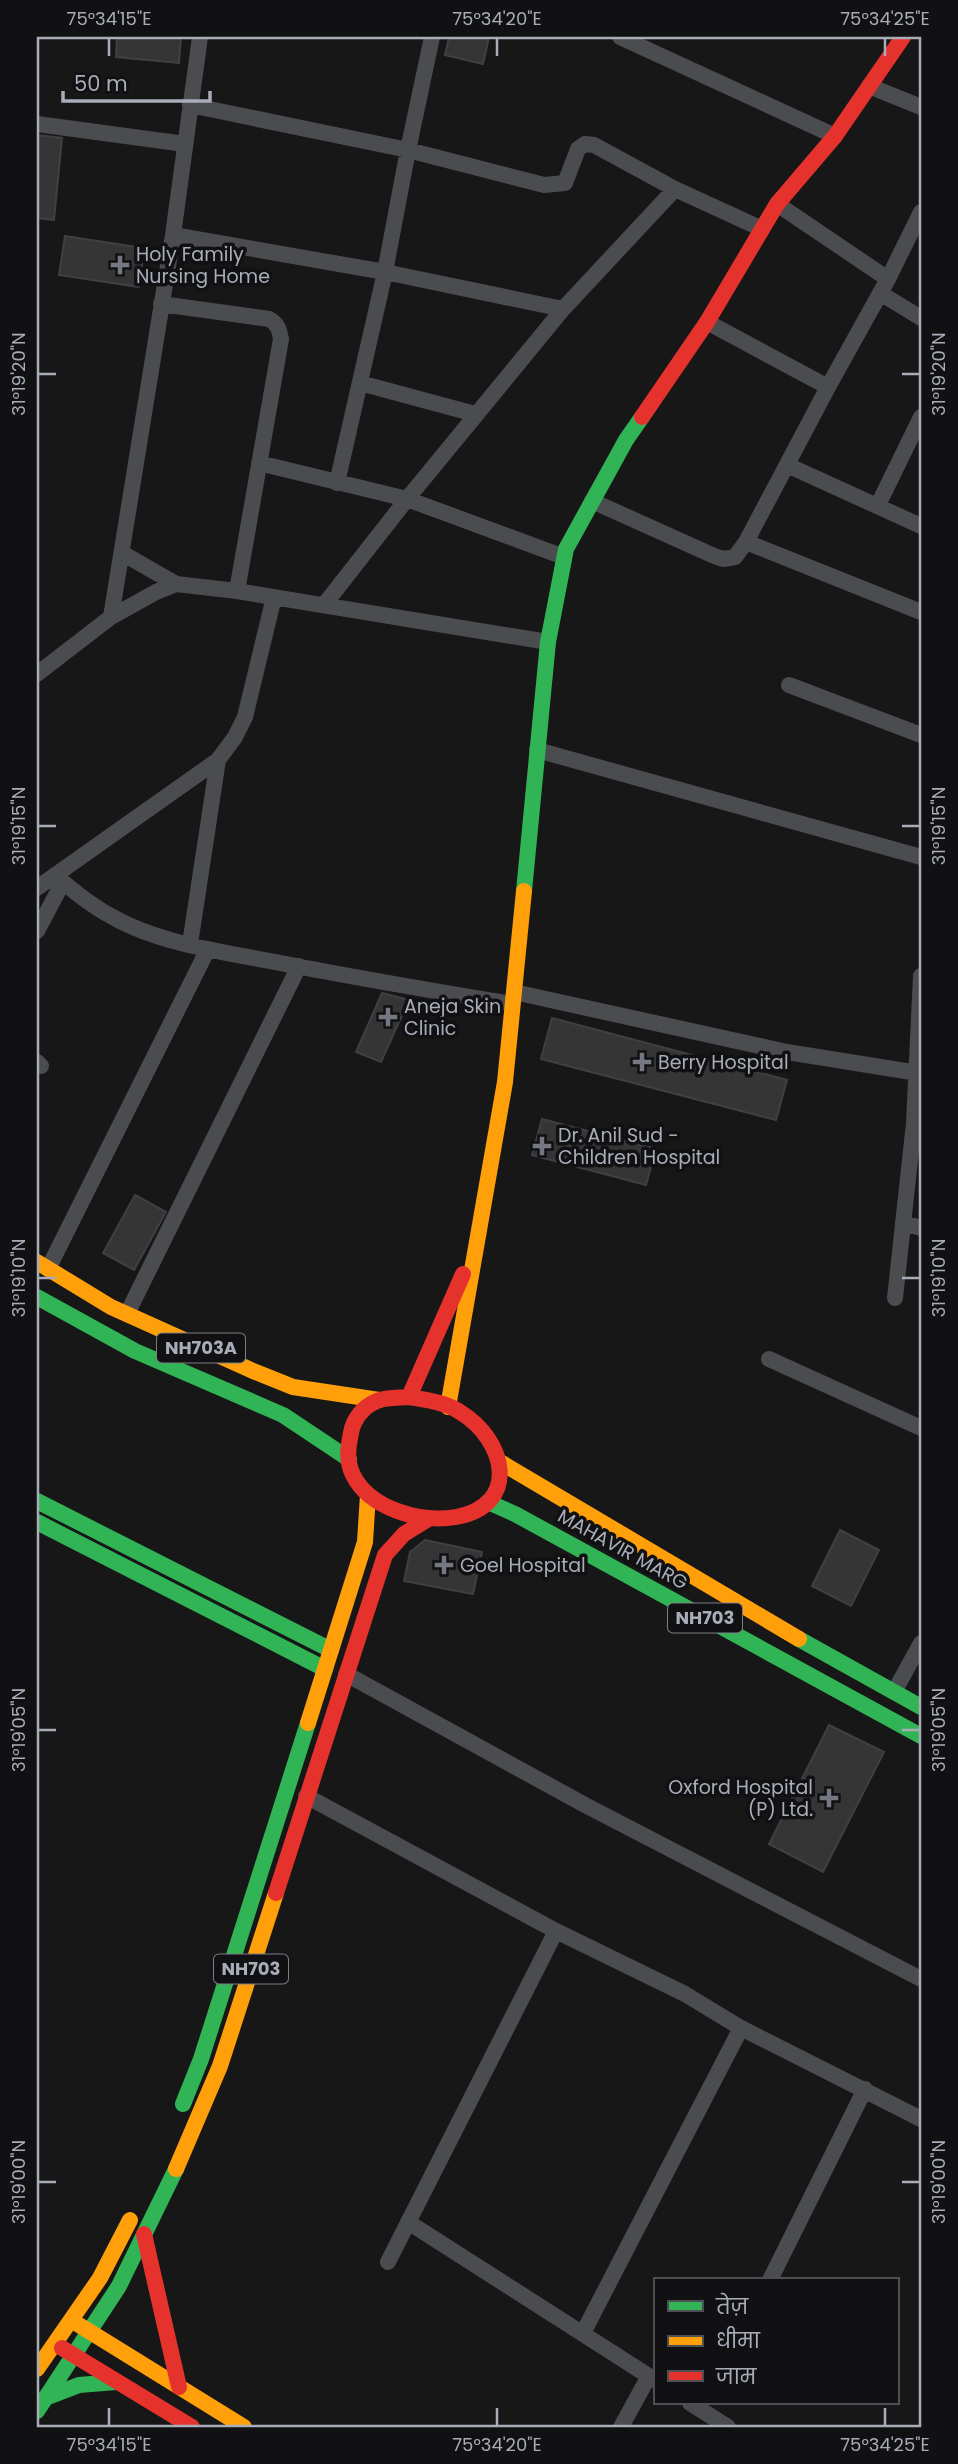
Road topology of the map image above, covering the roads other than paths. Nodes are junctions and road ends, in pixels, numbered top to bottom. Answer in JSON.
{"nodes":[{"id":1,"x":200,"y":37,"type":"edge"},
{"id":2,"x":432,"y":37,"type":"edge"},
{"id":3,"x":620,"y":37,"type":"edge"},
{"id":4,"x":903,"y":37,"type":"edge"},
{"id":5,"x":869,"y":86,"type":"junction"},
{"id":6,"x":190,"y":105,"type":"junction"},
{"id":7,"x":921,"y":107,"type":"edge"},
{"id":8,"x":37,"y":124,"type":"edge"},
{"id":9,"x":835,"y":136,"type":"junction"},
{"id":10,"x":185,"y":144,"type":"junction"},
{"id":11,"x":408,"y":150,"type":"junction"},
{"id":12,"x":674,"y":188,"type":"junction"},
{"id":13,"x":777,"y":204,"type":"junction"},
{"id":14,"x":921,"y":212,"type":"edge"},
{"id":15,"x":762,"y":229,"type":"junction"},
{"id":16,"x":173,"y":235,"type":"junction"},
{"id":17,"x":386,"y":272,"type":"junction"},
{"id":18,"x":884,"y":286,"type":"junction"},
{"id":19,"x":161,"y":304,"type":"junction"},
{"id":20,"x":562,"y":309,"type":"junction"},
{"id":21,"x":921,"y":318,"type":"edge"},
{"id":22,"x":707,"y":322,"type":"junction"},
{"id":23,"x":360,"y":383,"type":"junction"},
{"id":24,"x":828,"y":387,"type":"junction"},
{"id":25,"x":475,"y":414,"type":"junction"},
{"id":26,"x":921,"y":417,"type":"edge"},
{"id":27,"x":259,"y":463,"type":"junction"},
{"id":28,"x":787,"y":465,"type":"junction"},
{"id":29,"x":337,"y":483,"type":"junction"},
{"id":30,"x":407,"y":499,"type":"junction"},
{"id":31,"x":592,"y":501,"type":"junction"},
{"id":32,"x":878,"y":505,"type":"junction"},
{"id":33,"x":921,"y":526,"type":"edge"},
{"id":34,"x":746,"y":542,"type":"junction"},
{"id":35,"x":122,"y":552,"type":"junction"},
{"id":36,"x":564,"y":557,"type":"junction"},
{"id":37,"x":176,"y":584,"type":"junction"},
{"id":38,"x":237,"y":591,"type":"junction"},
{"id":39,"x":274,"y":597,"type":"junction"},
{"id":40,"x":324,"y":605,"type":"junction"},
{"id":41,"x":921,"y":612,"type":"edge"},
{"id":42,"x":111,"y":617,"type":"junction"},
{"id":43,"x":548,"y":642,"type":"junction"},
{"id":44,"x":37,"y":674,"type":"edge"},
{"id":45,"x":789,"y":685,"type":"dead end"},
{"id":46,"x":921,"y":736,"type":"edge"},
{"id":47,"x":537,"y":750,"type":"junction"},
{"id":48,"x":218,"y":760,"type":"junction"},
{"id":49,"x":921,"y":857,"type":"edge"},
{"id":50,"x":59,"y":878,"type":"junction"},
{"id":51,"x":37,"y":888,"type":"edge"},
{"id":52,"x":37,"y":931,"type":"edge"},
{"id":53,"x":190,"y":944,"type":"junction"},
{"id":54,"x":208,"y":949,"type":"junction"},
{"id":55,"x":299,"y":966,"type":"junction"},
{"id":56,"x":921,"y":976,"type":"edge"},
{"id":57,"x":513,"y":998,"type":"junction"},
{"id":58,"x":920,"y":1025,"type":"edge"},
{"id":59,"x":918,"y":1073,"type":"junction"},
{"id":60,"x":918,"y":1124,"type":"edge"},
{"id":61,"x":903,"y":1223,"type":"junction"},
{"id":62,"x":921,"y":1228,"type":"edge"},
{"id":63,"x":477,"y":1243,"type":"junction"},
{"id":64,"x":42,"y":1265,"type":"edge"},
{"id":65,"x":37,"y":1297,"type":"edge"},
{"id":66,"x":895,"y":1298,"type":"dead end"},
{"id":67,"x":127,"y":1314,"type":"junction"},
{"id":68,"x":769,"y":1359,"type":"dead end"},
{"id":69,"x":409,"y":1397,"type":"junction"},
{"id":70,"x":379,"y":1400,"type":"junction"},
{"id":71,"x":448,"y":1407,"type":"junction"},
{"id":72,"x":921,"y":1428,"type":"edge"},
{"id":73,"x":349,"y":1459,"type":"junction"},
{"id":74,"x":500,"y":1462,"type":"junction"},
{"id":75,"x":368,"y":1495,"type":"junction"},
{"id":76,"x":37,"y":1501,"type":"edge"},
{"id":77,"x":488,"y":1502,"type":"junction"},
{"id":78,"x":430,"y":1518,"type":"junction"},
{"id":79,"x":37,"y":1522,"type":"edge"},
{"id":80,"x":921,"y":1643,"type":"edge"},
{"id":81,"x":331,"y":1650,"type":"junction"},
{"id":82,"x":325,"y":1669,"type":"junction"},
{"id":83,"x":346,"y":1674,"type":"junction"},
{"id":84,"x":894,"y":1692,"type":"junction"},
{"id":85,"x":921,"y":1707,"type":"edge"},
{"id":86,"x":921,"y":1736,"type":"edge"},
{"id":87,"x":306,"y":1796,"type":"junction"},
{"id":88,"x":556,"y":1931,"type":"junction"},
{"id":89,"x":921,"y":1979,"type":"edge"},
{"id":90,"x":741,"y":2028,"type":"junction"},
{"id":91,"x":189,"y":2088,"type":"junction"},
{"id":92,"x":865,"y":2089,"type":"junction"},
{"id":93,"x":206,"y":2096,"type":"junction"},
{"id":94,"x":921,"y":2119,"type":"edge"},
{"id":95,"x":175,"y":2123,"type":"dead end"},
{"id":96,"x":137,"y":2206,"type":"dead end"},
{"id":97,"x":408,"y":2222,"type":"junction"},
{"id":98,"x":144,"y":2234,"type":"junction"},
{"id":99,"x":388,"y":2262,"type":"dead end"},
{"id":100,"x":772,"y":2278,"type":"edge"},
{"id":101,"x":70,"y":2319,"type":"junction"},
{"id":102,"x":89,"y":2332,"type":"junction"},
{"id":103,"x":583,"y":2333,"type":"junction"},
{"id":104,"x":54,"y":2343,"type":"junction"},
{"id":105,"x":73,"y":2356,"type":"junction"},
{"id":106,"x":37,"y":2369,"type":"edge"},
{"id":107,"x":652,"y":2378,"type":"edge"},
{"id":108,"x":117,"y":2382,"type":"junction"},
{"id":109,"x":179,"y":2387,"type":"junction"},
{"id":110,"x":41,"y":2405,"type":"edge"},
{"id":111,"x":708,"y":2408,"type":"edge"},
{"id":112,"x":192,"y":2427,"type":"edge"},
{"id":113,"x":244,"y":2427,"type":"edge"},
{"id":114,"x":621,"y":2427,"type":"edge"},
{"id":115,"x":728,"y":2427,"type":"edge"}],
"edges":[{"from":1,"to":6,"type":"street"},
{"from":2,"to":11,"type":"street"},
{"from":3,"to":9,"type":"street"},
{"from":4,"to":5,"type":"main road"},
{"from":5,"to":7,"type":"street"},
{"from":5,"to":9,"type":"main road"},
{"from":6,"to":10,"type":"street"},
{"from":6,"to":11,"type":"street"},
{"from":8,"to":10,"type":"street"},
{"from":9,"to":13,"type":"main road"},
{"from":10,"to":16,"type":"street"},
{"from":11,"to":12,"type":"street"},
{"from":11,"to":17,"type":"street"},
{"from":12,"to":15,"type":"street"},
{"from":12,"to":20,"type":"street"},
{"from":13,"to":15,"type":"main road"},
{"from":13,"to":18,"type":"street"},
{"from":14,"to":18,"type":"street"},
{"from":15,"to":22,"type":"main road"},
{"from":16,"to":17,"type":"street"},
{"from":16,"to":19,"type":"street"},
{"from":17,"to":20,"type":"street"},
{"from":17,"to":23,"type":"street"},
{"from":18,"to":21,"type":"street"},
{"from":18,"to":24,"type":"street"},
{"from":19,"to":27,"type":"street"},
{"from":19,"to":35,"type":"street"},
{"from":20,"to":25,"type":"street"},
{"from":22,"to":24,"type":"street"},
{"from":22,"to":31,"type":"main road"},
{"from":23,"to":25,"type":"street"},
{"from":23,"to":29,"type":"street"},
{"from":24,"to":28,"type":"street"},
{"from":25,"to":30,"type":"street"},
{"from":26,"to":32,"type":"street"},
{"from":27,"to":29,"type":"street"},
{"from":27,"to":38,"type":"street"},
{"from":28,"to":32,"type":"street"},
{"from":28,"to":34,"type":"street"},
{"from":29,"to":30,"type":"street"},
{"from":30,"to":36,"type":"street"},
{"from":30,"to":40,"type":"street"},
{"from":31,"to":34,"type":"street"},
{"from":31,"to":36,"type":"main road"},
{"from":32,"to":33,"type":"street"},
{"from":34,"to":41,"type":"street"},
{"from":35,"to":37,"type":"street"},
{"from":35,"to":42,"type":"street"},
{"from":36,"to":43,"type":"main road"},
{"from":37,"to":38,"type":"street"},
{"from":37,"to":42,"type":"street"},
{"from":38,"to":39,"type":"street"},
{"from":39,"to":40,"type":"street"},
{"from":39,"to":48,"type":"street"},
{"from":40,"to":43,"type":"street"},
{"from":42,"to":44,"type":"street"},
{"from":43,"to":47,"type":"main road"},
{"from":45,"to":46,"type":"street"},
{"from":47,"to":49,"type":"street"},
{"from":47,"to":57,"type":"main road"},
{"from":48,"to":50,"type":"street"},
{"from":48,"to":53,"type":"street"},
{"from":50,"to":51,"type":"street"},
{"from":50,"to":52,"type":"street"},
{"from":50,"to":53,"type":"street"},
{"from":53,"to":54,"type":"street"},
{"from":54,"to":55,"type":"street"},
{"from":54,"to":64,"type":"street"},
{"from":55,"to":57,"type":"street"},
{"from":55,"to":67,"type":"street"},
{"from":56,"to":58,"type":"street"},
{"from":57,"to":59,"type":"street"},
{"from":57,"to":63,"type":"main road"},
{"from":58,"to":59,"type":"street"},
{"from":59,"to":60,"type":"street"},
{"from":60,"to":61,"type":"street"},
{"from":61,"to":62,"type":"street"},
{"from":61,"to":66,"type":"street"},
{"from":63,"to":69,"type":"main road"},
{"from":63,"to":71,"type":"main road"},
{"from":64,"to":67,"type":"main road","number":"NH703A"},
{"from":65,"to":73,"type":"main road","number":"NH703A"},
{"from":67,"to":70,"type":"main road","number":"NH703A"},
{"from":68,"to":72,"type":"street"},
{"from":69,"to":70,"type":"main road"},
{"from":69,"to":71,"type":"main road"},
{"from":70,"to":73,"type":"main road"},
{"from":71,"to":74,"type":"main road"},
{"from":73,"to":75,"type":"main road"},
{"from":74,"to":77,"type":"main road"},
{"from":74,"to":84,"type":"main road","name":"MAHAVIR MARG","number":"NH703"},
{"from":75,"to":78,"type":"main road"},
{"from":75,"to":81,"type":"main road","number":"NH703"},
{"from":76,"to":81,"type":"main road"},
{"from":77,"to":78,"type":"main road"},
{"from":77,"to":86,"type":"main road","name":"MAHAVIR MARG","number":"NH703"},
{"from":78,"to":83,"type":"main road","number":"NH703"},
{"from":79,"to":82,"type":"main road"},
{"from":80,"to":84,"type":"street"},
{"from":81,"to":82,"type":"main road","number":"NH703"},
{"from":82,"to":91,"type":"main road","number":"NH703"},
{"from":83,"to":87,"type":"main road","number":"NH703"},
{"from":83,"to":89,"type":"street"},
{"from":84,"to":85,"type":"main road","name":"MAHAVIR MARG","number":"NH703"},
{"from":87,"to":88,"type":"street"},
{"from":87,"to":93,"type":"main road","number":"NH703"},
{"from":88,"to":90,"type":"street"},
{"from":88,"to":97,"type":"street"},
{"from":90,"to":92,"type":"street"},
{"from":90,"to":103,"type":"street"},
{"from":91,"to":93,"type":"main road"},
{"from":91,"to":95,"type":"main road","number":"NH703"},
{"from":92,"to":94,"type":"street"},
{"from":92,"to":100,"type":"street"},
{"from":93,"to":98,"type":"main road","number":"NH703"},
{"from":96,"to":101,"type":"main road"},
{"from":97,"to":99,"type":"street"},
{"from":97,"to":103,"type":"street"},
{"from":98,"to":102,"type":"main road","number":"NH703"},
{"from":98,"to":109,"type":"main road"},
{"from":101,"to":102,"type":"main road"},
{"from":101,"to":104,"type":"main road"},
{"from":102,"to":105,"type":"main road","number":"NH703"},
{"from":102,"to":109,"type":"main road"},
{"from":103,"to":107,"type":"street"},
{"from":104,"to":105,"type":"main road"},
{"from":104,"to":106,"type":"main road"},
{"from":105,"to":108,"type":"main road"},
{"from":105,"to":110,"type":"main road","number":"NH703"},
{"from":107,"to":114,"type":"street"},
{"from":108,"to":110,"type":"main road"},
{"from":108,"to":112,"type":"main road"},
{"from":109,"to":113,"type":"main road"},
{"from":111,"to":115,"type":"street"}]}
